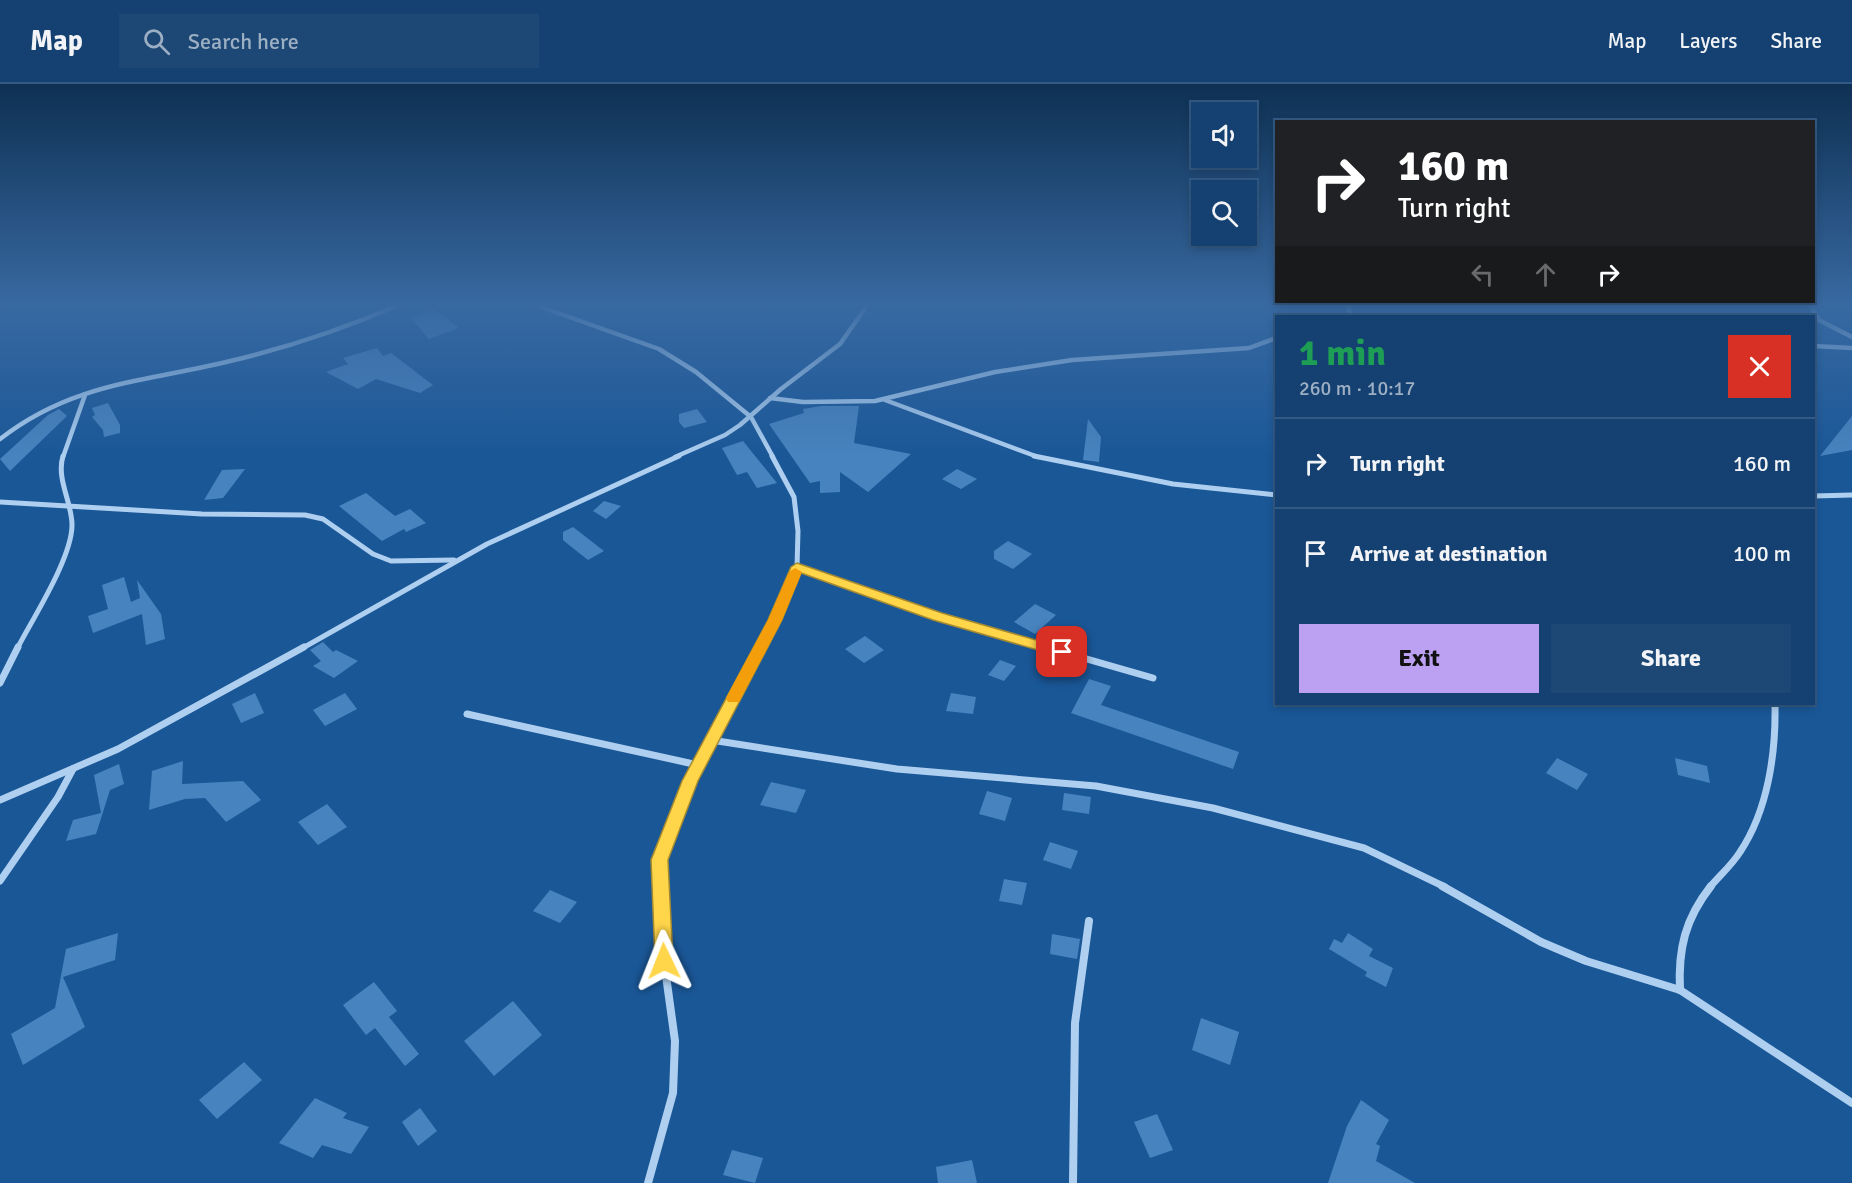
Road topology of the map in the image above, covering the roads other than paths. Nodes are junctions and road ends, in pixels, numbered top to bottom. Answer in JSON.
{"nodes":[{"id":1,"x":254,"y":354,"type":"edge"},
{"id":2,"x":668,"y":354,"type":"edge"},
{"id":3,"x":827,"y":354,"type":"edge"},
{"id":4,"x":1156,"y":354,"type":"edge"},
{"id":5,"x":85,"y":395,"type":"junction"},
{"id":6,"x":770,"y":398,"type":"junction"},
{"id":7,"x":885,"y":400,"type":"junction"},
{"id":8,"x":751,"y":417,"type":"junction"},
{"id":9,"x":0,"y":439,"type":"edge"},
{"id":10,"x":1275,"y":495,"type":"edge"},
{"id":11,"x":1852,"y":495,"type":"edge"},
{"id":12,"x":1815,"y":496,"type":"edge"},
{"id":13,"x":0,"y":502,"type":"edge"},
{"id":14,"x":70,"y":505,"type":"junction"},
{"id":15,"x":456,"y":560,"type":"junction"},
{"id":16,"x":797,"y":567,"type":"junction"},
{"id":17,"x":1153,"y":678,"type":"dead end"},
{"id":18,"x":0,"y":683,"type":"edge"},
{"id":19,"x":1775,"y":705,"type":"edge"},
{"id":20,"x":467,"y":714,"type":"dead end"},
{"id":21,"x":711,"y":740,"type":"junction"},
{"id":22,"x":698,"y":765,"type":"junction"},
{"id":23,"x":74,"y":768,"type":"junction"},
{"id":24,"x":0,"y":800,"type":"edge"},
{"id":25,"x":0,"y":881,"type":"edge"},
{"id":26,"x":1089,"y":921,"type":"dead end"},
{"id":27,"x":1680,"y":990,"type":"junction"},
{"id":28,"x":1847,"y":1096,"type":"edge"},
{"id":29,"x":1852,"y":1103,"type":"edge"},
{"id":30,"x":648,"y":1183,"type":"edge"},
{"id":31,"x":1073,"y":1183,"type":"edge"}],
"edges":[{"from":1,"to":5,"type":"street"},
{"from":2,"to":8,"type":"street"},
{"from":3,"to":6,"type":"street"},
{"from":4,"to":7,"type":"street"},
{"from":5,"to":9,"type":"street"},
{"from":5,"to":14,"type":"street"},
{"from":6,"to":7,"type":"street"},
{"from":6,"to":8,"type":"street"},
{"from":7,"to":10,"type":"street"},
{"from":8,"to":15,"type":"street"},
{"from":8,"to":16,"type":"street"},
{"from":11,"to":12,"type":"street"},
{"from":13,"to":14,"type":"street"},
{"from":14,"to":15,"type":"street"},
{"from":14,"to":18,"type":"street"},
{"from":15,"to":23,"type":"street"},
{"from":16,"to":17,"type":"street"},
{"from":16,"to":21,"type":"street"},
{"from":19,"to":27,"type":"street"},
{"from":20,"to":22,"type":"street"},
{"from":21,"to":22,"type":"street"},
{"from":21,"to":27,"type":"street"},
{"from":22,"to":30,"type":"street"},
{"from":23,"to":24,"type":"street"},
{"from":23,"to":25,"type":"street"},
{"from":26,"to":31,"type":"street"},
{"from":27,"to":28,"type":"street"},
{"from":28,"to":29,"type":"street"}]}
